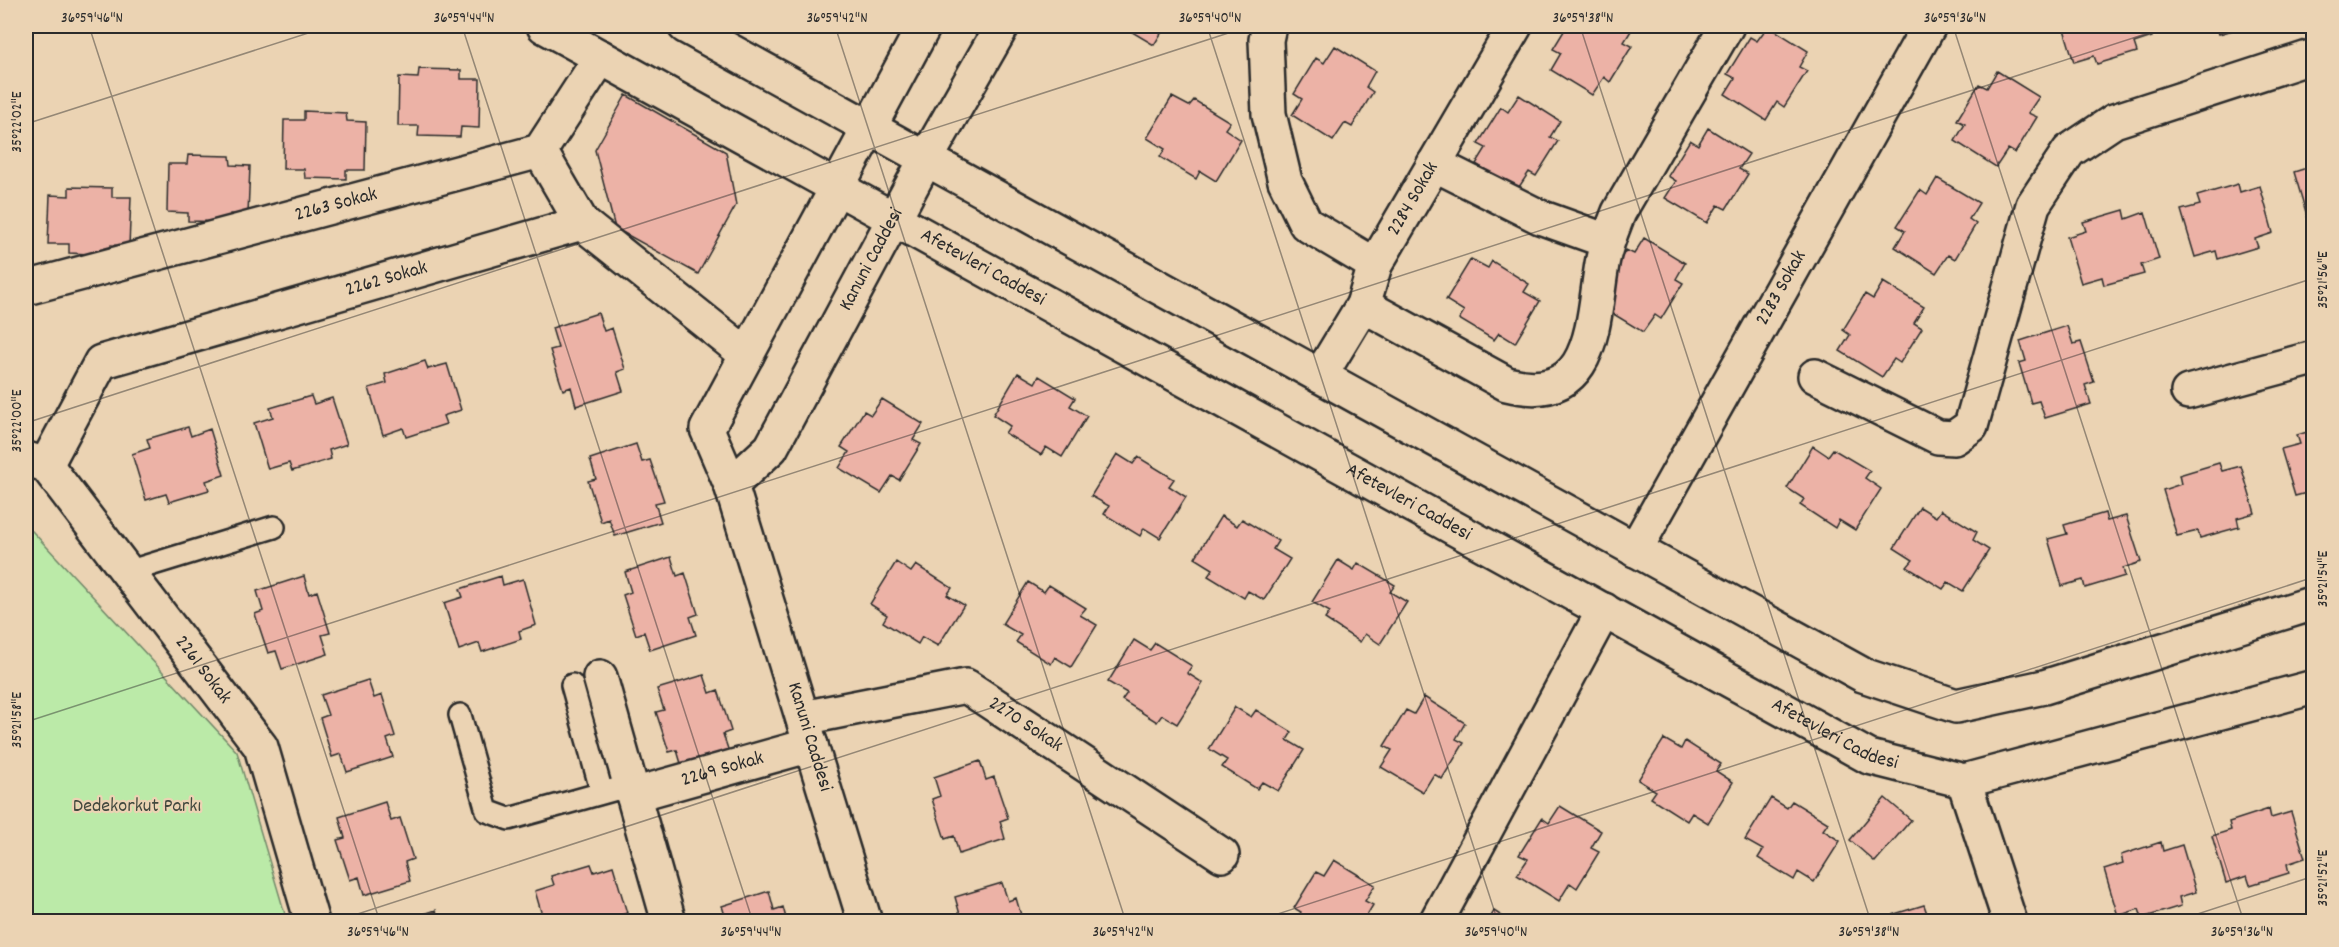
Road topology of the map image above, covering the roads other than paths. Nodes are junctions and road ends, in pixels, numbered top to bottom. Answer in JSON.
{"nodes":[{"id":1,"x":544,"y":26,"type":"edge"},
{"id":2,"x":685,"y":26,"type":"edge"},
{"id":3,"x":924,"y":26,"type":"edge"},
{"id":4,"x":1002,"y":26,"type":"edge"},
{"id":5,"x":1269,"y":26,"type":"edge"},
{"id":6,"x":1515,"y":26,"type":"edge"},
{"id":7,"x":1727,"y":26,"type":"edge"},
{"id":8,"x":1929,"y":26,"type":"edge"},
{"id":9,"x":2313,"y":56,"type":"edge"},
{"id":10,"x":601,"y":57,"type":"junction"},
{"id":11,"x":868,"y":127,"type":"junction"},
{"id":12,"x":540,"y":151,"type":"junction"},
{"id":13,"x":926,"y":159,"type":"junction"},
{"id":14,"x":1434,"y":164,"type":"junction"},
{"id":15,"x":838,"y":188,"type":"junction"},
{"id":16,"x":894,"y":219,"type":"junction"},
{"id":17,"x":582,"y":224,"type":"junction"},
{"id":18,"x":1607,"y":242,"type":"junction"},
{"id":19,"x":1375,"y":265,"type":"junction"},
{"id":20,"x":26,"y":288,"type":"edge"},
{"id":21,"x":1363,"y":305,"type":"junction"},
{"id":22,"x":747,"y":355,"type":"junction"},
{"id":23,"x":2313,"y":358,"type":"edge"},
{"id":24,"x":1320,"y":376,"type":"junction"},
{"id":25,"x":1815,"y":376,"type":"dead end"},
{"id":26,"x":2188,"y":392,"type":"dead end"},
{"id":27,"x":36,"y":462,"type":"edge"},
{"id":28,"x":731,"y":485,"type":"junction"},
{"id":29,"x":274,"y":527,"type":"dead end"},
{"id":30,"x":1635,"y":550,"type":"junction"},
{"id":31,"x":127,"y":572,"type":"junction"},
{"id":32,"x":2313,"y":603,"type":"edge"},
{"id":33,"x":1604,"y":610,"type":"junction"},
{"id":34,"x":586,"y":681,"type":"dead end"},
{"id":35,"x":2313,"y":687,"type":"edge"},
{"id":36,"x":460,"y":715,"type":"dead end"},
{"id":37,"x":807,"y":732,"type":"junction"},
{"id":38,"x":1964,"y":781,"type":"junction"},
{"id":39,"x":622,"y":791,"type":"junction"},
{"id":40,"x":1222,"y":855,"type":"dead end"},
{"id":41,"x":312,"y":921,"type":"edge"},
{"id":42,"x":669,"y":921,"type":"edge"},
{"id":43,"x":865,"y":921,"type":"edge"},
{"id":44,"x":1436,"y":921,"type":"edge"},
{"id":45,"x":2010,"y":921,"type":"edge"}],
"edges":[{"from":1,"to":10,"type":"street","name":"Afetevleri Caddesi"},
{"from":2,"to":11,"type":"street"},
{"from":3,"to":11,"type":"street","name":"Kanuni Caddesi"},
{"from":4,"to":13,"type":"street","name":"Kanuni Caddesi"},
{"from":5,"to":19,"type":"street"},
{"from":6,"to":14,"type":"street","name":"2284 Sokak"},
{"from":7,"to":18,"type":"street"},
{"from":8,"to":30,"type":"street","name":"2283 Sokak"},
{"from":9,"to":25,"type":"street"},
{"from":10,"to":12,"type":"street"},
{"from":10,"to":15,"type":"street","name":"Afetevleri Caddesi"},
{"from":11,"to":13,"type":"street"},
{"from":11,"to":15,"type":"street","name":"Kanuni Caddesi"},
{"from":12,"to":17,"type":"street"},
{"from":12,"to":20,"type":"street","name":"2263 Sokak"},
{"from":13,"to":16,"type":"street","name":"Kanuni Caddesi"},
{"from":13,"to":24,"type":"street"},
{"from":14,"to":18,"type":"street"},
{"from":14,"to":19,"type":"street","name":"2284 Sokak"},
{"from":15,"to":16,"type":"street","name":"Afetevleri Caddesi"},
{"from":15,"to":22,"type":"street","name":"Kanuni Caddesi"},
{"from":16,"to":28,"type":"street","name":"Kanuni Caddesi"},
{"from":16,"to":33,"type":"street","name":"Afetevleri Caddesi"},
{"from":17,"to":22,"type":"street"},
{"from":17,"to":27,"type":"street","name":"2262 Sokak"},
{"from":18,"to":21,"type":"street"},
{"from":19,"to":21,"type":"street","name":"2284 Sokak"},
{"from":21,"to":24,"type":"street","name":"2284 Sokak"},
{"from":22,"to":28,"type":"street","name":"Kanuni Caddesi"},
{"from":23,"to":26,"type":"street"},
{"from":24,"to":30,"type":"street"},
{"from":27,"to":31,"type":"street","name":"2261 Sokak"},
{"from":28,"to":37,"type":"street","name":"Kanuni Caddesi"},
{"from":29,"to":31,"type":"lane"},
{"from":30,"to":32,"type":"street"},
{"from":31,"to":41,"type":"street","name":"2261 Sokak"},
{"from":33,"to":38,"type":"street","name":"Afetevleri Caddesi"},
{"from":33,"to":44,"type":"street"},
{"from":34,"to":39,"type":"street"},
{"from":35,"to":38,"type":"street","name":"Afetevleri Caddesi"},
{"from":36,"to":39,"type":"lane"},
{"from":37,"to":39,"type":"street","name":"2269 Sokak"},
{"from":37,"to":40,"type":"street","name":"2270 Sokak"},
{"from":37,"to":43,"type":"street","name":"Kanuni Caddesi"},
{"from":38,"to":45,"type":"street"},
{"from":39,"to":42,"type":"street"}]}
